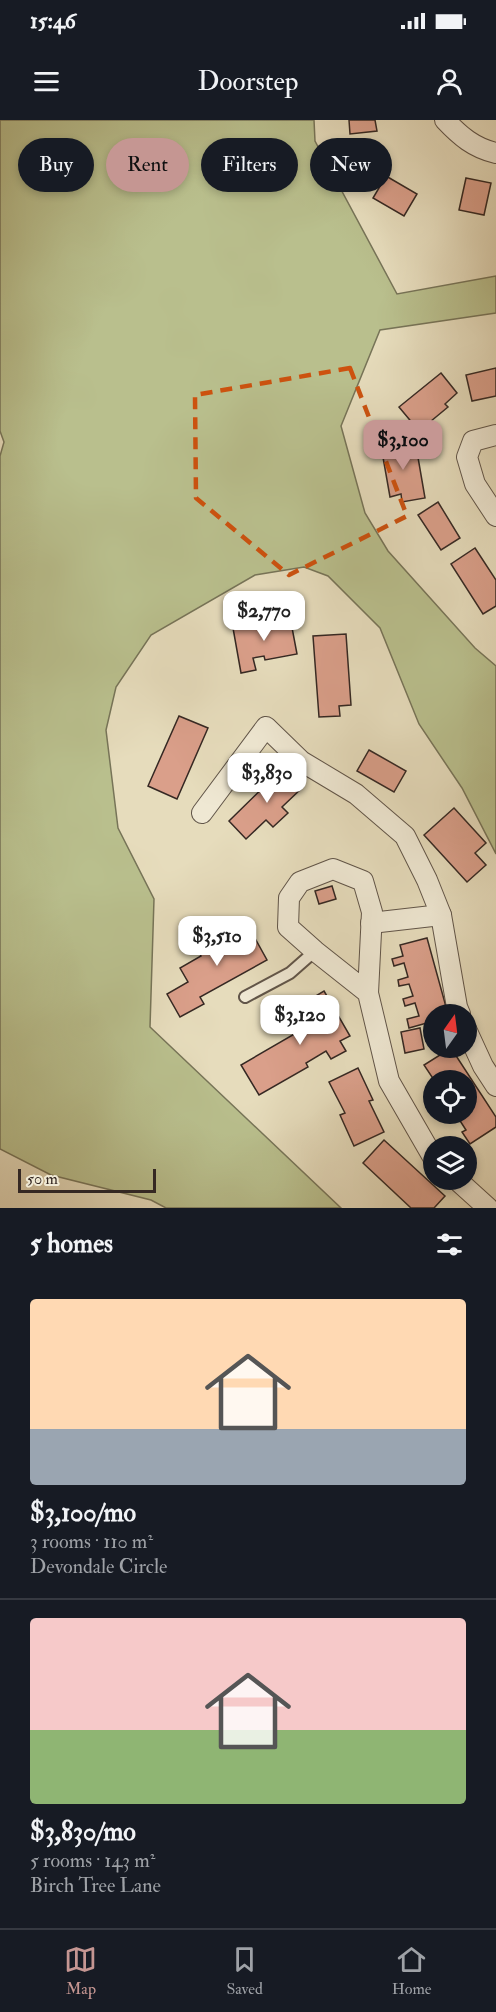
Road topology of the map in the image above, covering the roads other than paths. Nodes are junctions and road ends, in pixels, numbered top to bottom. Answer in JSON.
{"nodes":[{"id":1,"x":445,"y":120,"type":"edge"},
{"id":2,"x":496,"y":153,"type":"edge"},
{"id":3,"x":496,"y":435,"type":"edge"},
{"id":4,"x":496,"y":516,"type":"edge"},
{"id":5,"x":202,"y":813,"type":"dead end"},
{"id":6,"x":441,"y":915,"type":"junction"},
{"id":7,"x":371,"y":923,"type":"junction"},
{"id":8,"x":315,"y":951,"type":"junction"},
{"id":9,"x":368,"y":993,"type":"junction"},
{"id":10,"x":245,"y":997,"type":"dead end"},
{"id":11,"x":456,"y":1004,"type":"edge"},
{"id":12,"x":477,"y":1053,"type":"edge"},
{"id":13,"x":496,"y":1086,"type":"edge"},
{"id":14,"x":423,"y":1140,"type":"edge"},
{"id":15,"x":469,"y":1190,"type":"edge"},
{"id":16,"x":496,"y":1200,"type":"edge"},
{"id":17,"x":489,"y":1208,"type":"edge"}],
"edges":[{"from":1,"to":2,"type":"street"},
{"from":3,"to":4,"type":"street"},
{"from":5,"to":6,"type":"street"},
{"from":6,"to":7,"type":"street"},
{"from":6,"to":11,"type":"street"},
{"from":7,"to":8,"type":"street"},
{"from":7,"to":9,"type":"street"},
{"from":8,"to":9,"type":"street"},
{"from":8,"to":10,"type":"lane"},
{"from":9,"to":14,"type":"street"},
{"from":12,"to":13,"type":"street"},
{"from":15,"to":17,"type":"street"},
{"from":16,"to":17,"type":"street"}]}
